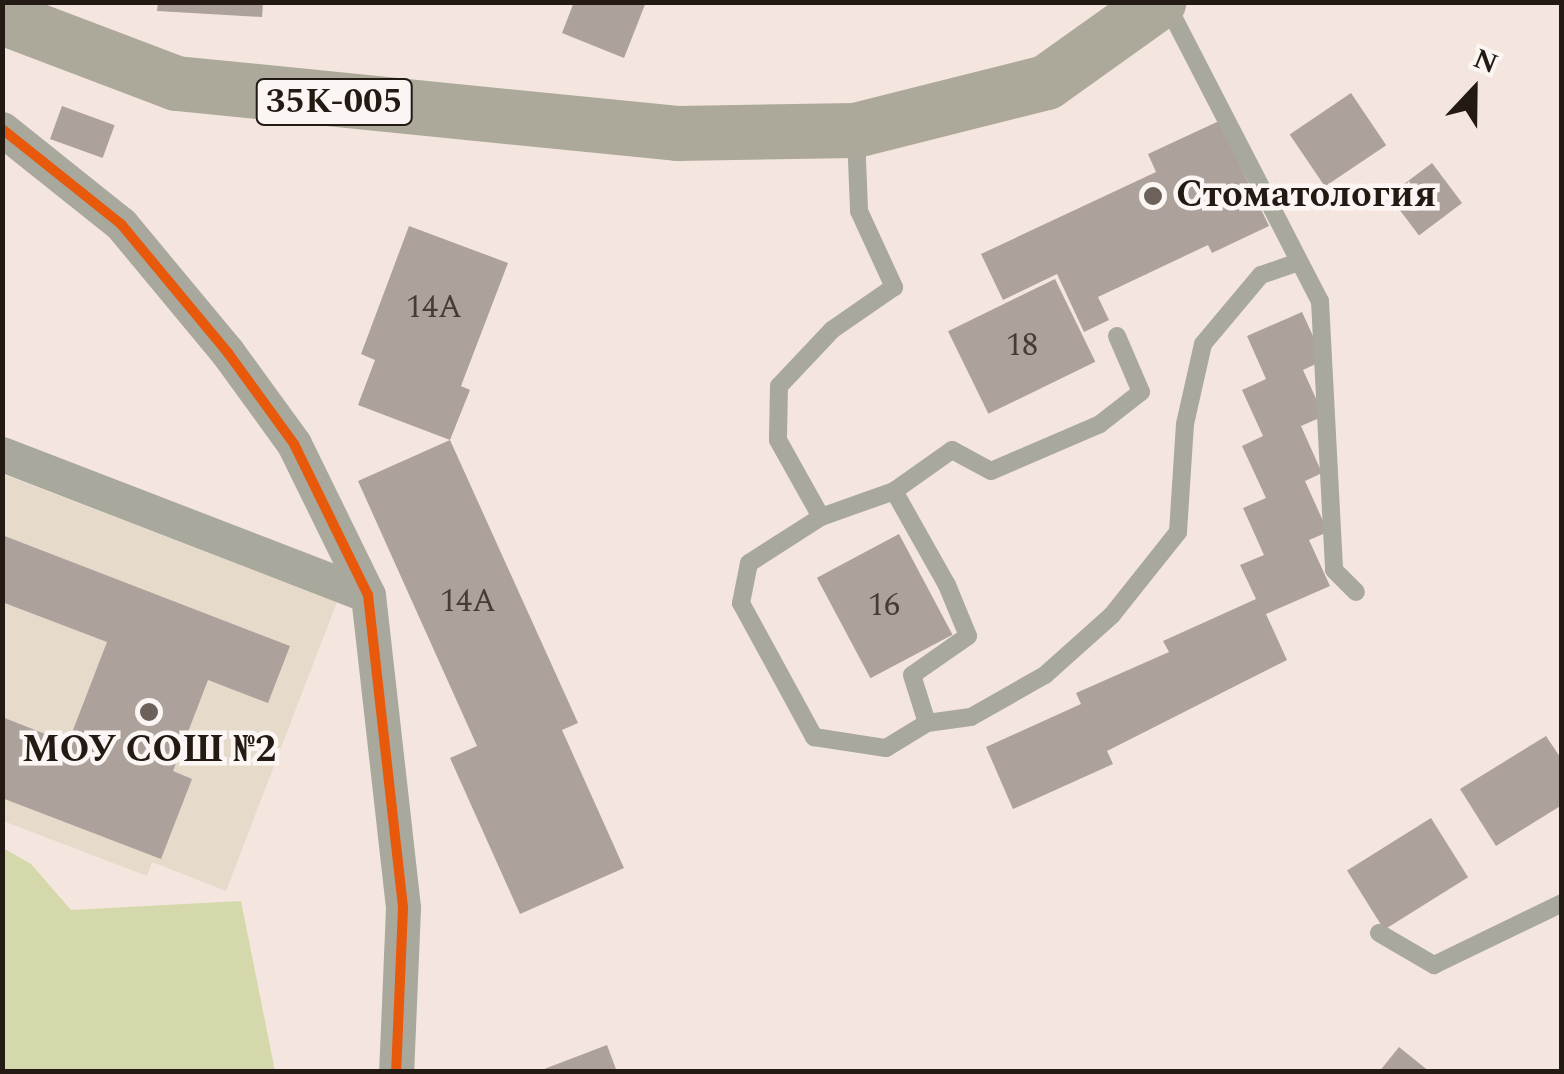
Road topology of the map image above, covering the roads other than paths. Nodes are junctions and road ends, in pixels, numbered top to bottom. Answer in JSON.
{"nodes":[{"id":1,"x":1158,"y":2,"type":"edge"},
{"id":2,"x":1166,"y":2,"type":"edge"},
{"id":3,"x":2,"y":17,"type":"edge"},
{"id":4,"x":2,"y":129,"type":"edge"},
{"id":5,"x":856,"y":130,"type":"junction"},
{"id":6,"x":1295,"y":263,"type":"junction"},
{"id":7,"x":1118,"y":336,"type":"dead end"},
{"id":8,"x":2,"y":454,"type":"edge"},
{"id":9,"x":894,"y":491,"type":"junction"},
{"id":10,"x":821,"y":517,"type":"junction"},
{"id":11,"x":1356,"y":592,"type":"dead end"},
{"id":12,"x":368,"y":594,"type":"junction"},
{"id":13,"x":927,"y":723,"type":"junction"},
{"id":14,"x":1562,"y":903,"type":"edge"},
{"id":15,"x":1379,"y":933,"type":"dead end"},
{"id":16,"x":396,"y":1072,"type":"edge"}],
"edges":[{"from":1,"to":5,"type":"main road","number":"35К-005"},
{"from":2,"to":6,"type":"lane"},
{"from":3,"to":5,"type":"main road","number":"35К-005"},
{"from":4,"to":12,"type":"street"},
{"from":5,"to":10,"type":"lane"},
{"from":6,"to":11,"type":"lane"},
{"from":6,"to":13,"type":"lane"},
{"from":7,"to":9,"type":"lane"},
{"from":8,"to":12,"type":"street"},
{"from":9,"to":10,"type":"lane"},
{"from":9,"to":13,"type":"lane"},
{"from":10,"to":13,"type":"lane"},
{"from":12,"to":16,"type":"street"},
{"from":14,"to":15,"type":"lane"}]}
